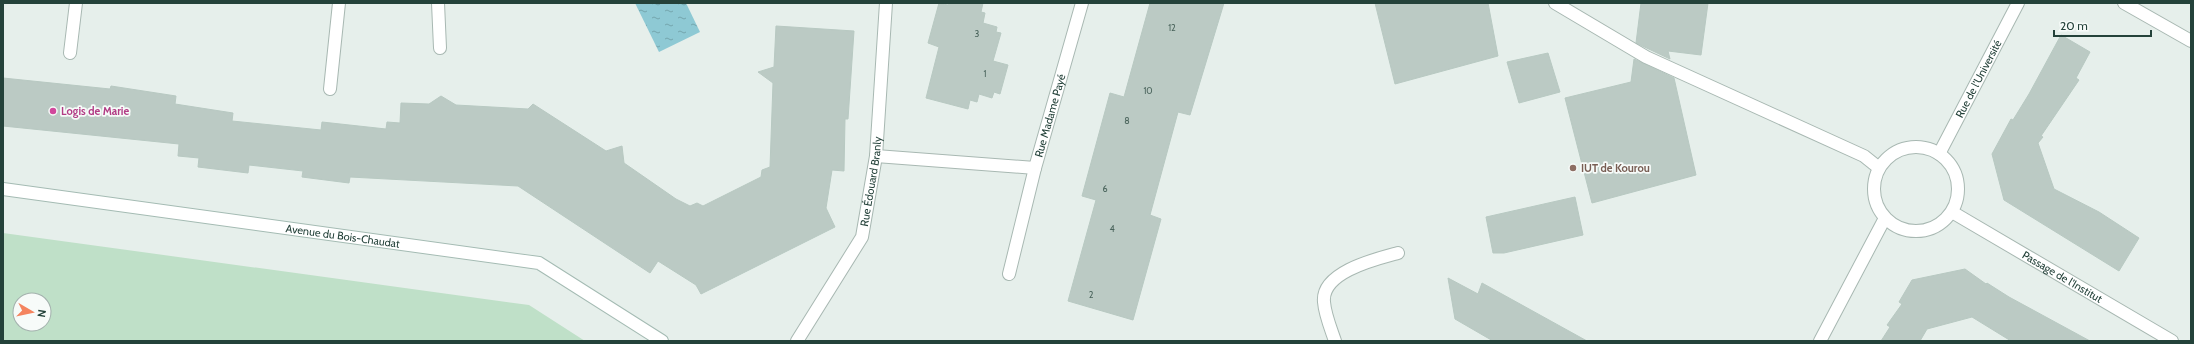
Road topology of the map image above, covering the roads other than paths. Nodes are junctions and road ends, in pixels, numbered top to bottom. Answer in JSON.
{"nodes":[{"id":1,"x":76,"y":3,"type":"edge"},
{"id":2,"x":339,"y":3,"type":"edge"},
{"id":3,"x":438,"y":3,"type":"edge"},
{"id":4,"x":886,"y":3,"type":"edge"},
{"id":5,"x":1082,"y":3,"type":"edge"},
{"id":6,"x":1555,"y":3,"type":"edge"},
{"id":7,"x":2018,"y":3,"type":"edge"},
{"id":8,"x":2124,"y":3,"type":"edge"},
{"id":9,"x":2191,"y":41,"type":"edge"},
{"id":10,"x":440,"y":48,"type":"dead end"},
{"id":11,"x":70,"y":53,"type":"dead end"},
{"id":12,"x":330,"y":89,"type":"dead end"},
{"id":13,"x":1939,"y":154,"type":"junction"},
{"id":14,"x":876,"y":156,"type":"junction"},
{"id":15,"x":1035,"y":168,"type":"junction"},
{"id":16,"x":1879,"y":168,"type":"junction"},
{"id":17,"x":3,"y":189,"type":"edge"},
{"id":18,"x":1952,"y":212,"type":"junction"},
{"id":19,"x":1885,"y":218,"type":"junction"},
{"id":20,"x":1398,"y":253,"type":"dead end"},
{"id":21,"x":1008,"y":274,"type":"dead end"},
{"id":22,"x":662,"y":341,"type":"edge"},
{"id":23,"x":798,"y":341,"type":"edge"},
{"id":24,"x":1335,"y":341,"type":"edge"},
{"id":25,"x":1820,"y":341,"type":"edge"},
{"id":26,"x":2172,"y":341,"type":"edge"}],
"edges":[{"from":1,"to":11,"type":"street"},
{"from":2,"to":12,"type":"street"},
{"from":3,"to":10,"type":"street"},
{"from":4,"to":14,"type":"street","name":"Rue Édouard Branly"},
{"from":5,"to":15,"type":"street","name":"Rue Madame Payé"},
{"from":6,"to":16,"type":"street"},
{"from":7,"to":13,"type":"street","name":"Rue de l'Université"},
{"from":8,"to":9,"type":"street"},
{"from":13,"to":16,"type":"street"},
{"from":13,"to":18,"type":"street"},
{"from":14,"to":15,"type":"street","name":"Rue Madame Payé"},
{"from":14,"to":23,"type":"street","name":"Rue Édouard Branly"},
{"from":15,"to":21,"type":"street"},
{"from":16,"to":19,"type":"street"},
{"from":17,"to":22,"type":"street","name":"Avenue du Bois-Chaudat"},
{"from":18,"to":19,"type":"street"},
{"from":18,"to":26,"type":"street","name":"Passage de l'Institut"},
{"from":19,"to":25,"type":"street"},
{"from":20,"to":24,"type":"street"}]}
